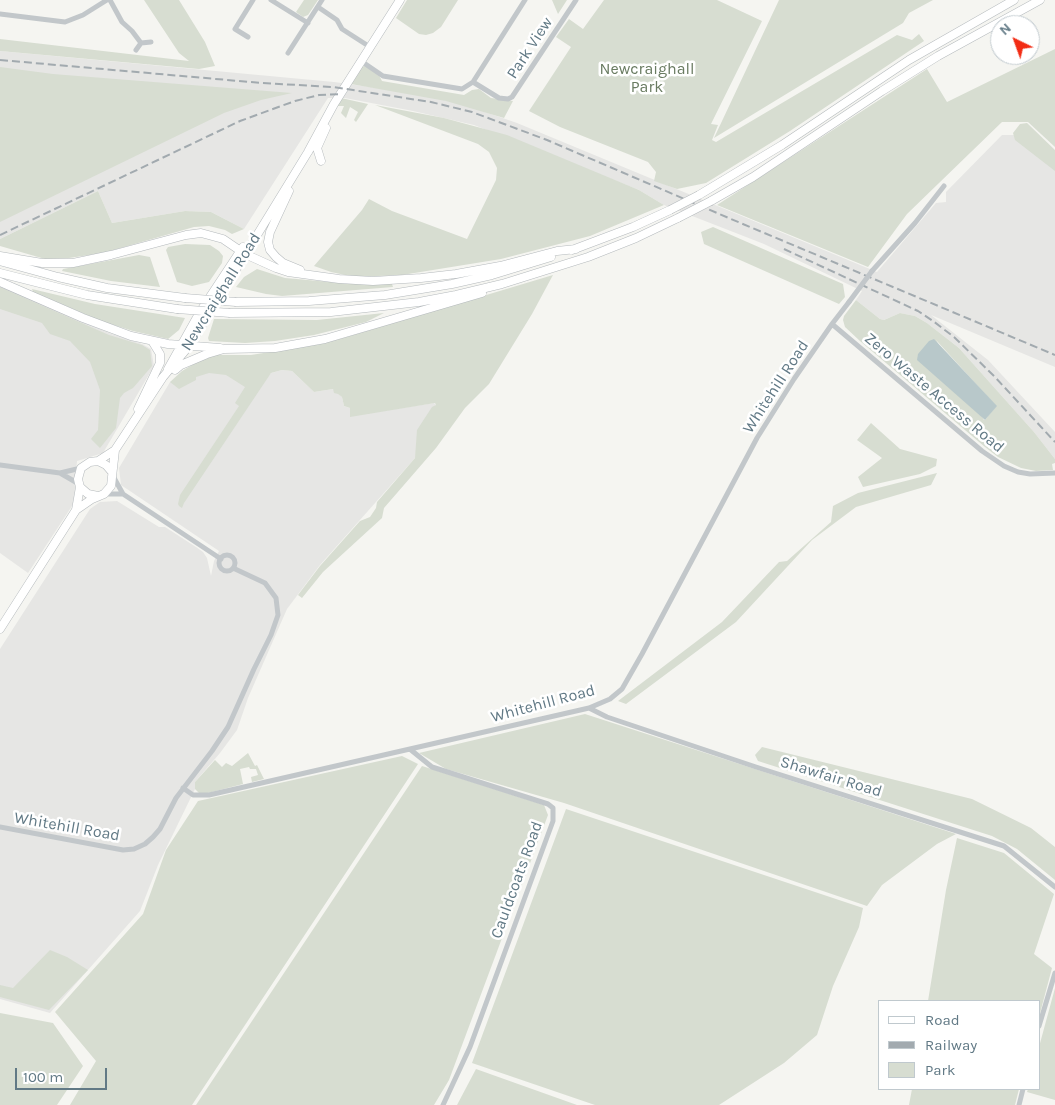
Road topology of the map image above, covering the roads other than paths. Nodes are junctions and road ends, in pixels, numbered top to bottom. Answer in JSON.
{"nodes":[{"id":1,"x":108,"y":0,"type":"edge"},
{"id":2,"x":253,"y":0,"type":"edge"},
{"id":3,"x":271,"y":0,"type":"edge"},
{"id":4,"x":322,"y":0,"type":"edge"},
{"id":5,"x":400,"y":0,"type":"edge"},
{"id":6,"x":526,"y":0,"type":"edge"},
{"id":7,"x":576,"y":0,"type":"edge"},
{"id":8,"x":1014,"y":0,"type":"edge"},
{"id":9,"x":1040,"y":0,"type":"edge"},
{"id":10,"x":318,"y":7,"type":"junction"},
{"id":11,"x":0,"y":14,"type":"edge"},
{"id":12,"x":308,"y":23,"type":"junction"},
{"id":13,"x":248,"y":37,"type":"dead end"},
{"id":14,"x":151,"y":42,"type":"dead end"},
{"id":15,"x":141,"y":43,"type":"junction"},
{"id":16,"x":370,"y":47,"type":"junction"},
{"id":17,"x":136,"y":50,"type":"dead end"},
{"id":18,"x":288,"y":53,"type":"dead end"},
{"id":19,"x":361,"y":61,"type":"junction"},
{"id":20,"x":473,"y":82,"type":"junction"},
{"id":21,"x":327,"y":116,"type":"junction"},
{"id":22,"x":321,"y":161,"type":"dead end"},
{"id":23,"x":294,"y":174,"type":"junction"},
{"id":24,"x":944,"y":186,"type":"dead end"},
{"id":25,"x":576,"y":249,"type":"junction"},
{"id":26,"x":242,"y":252,"type":"junction"},
{"id":27,"x":0,"y":256,"type":"edge"},
{"id":28,"x":0,"y":261,"type":"edge"},
{"id":29,"x":0,"y":273,"type":"edge"},
{"id":30,"x":306,"y":273,"type":"junction"},
{"id":31,"x":0,"y":282,"type":"edge"},
{"id":32,"x":502,"y":284,"type":"junction"},
{"id":33,"x":832,"y":324,"type":"junction"},
{"id":34,"x":152,"y":341,"type":"junction"},
{"id":35,"x":180,"y":345,"type":"junction"},
{"id":36,"x":189,"y":346,"type":"junction"},
{"id":37,"x":224,"y":349,"type":"junction"},
{"id":38,"x":163,"y":377,"type":"junction"},
{"id":39,"x":156,"y":388,"type":"junction"},
{"id":40,"x":130,"y":427,"type":"junction"},
{"id":41,"x":115,"y":450,"type":"junction"},
{"id":42,"x":98,"y":461,"type":"junction"},
{"id":43,"x":0,"y":465,"type":"edge"},
{"id":44,"x":82,"y":468,"type":"junction"},
{"id":45,"x":60,"y":473,"type":"junction"},
{"id":46,"x":1055,"y":473,"type":"edge"},
{"id":47,"x":112,"y":474,"type":"junction"},
{"id":48,"x":79,"y":486,"type":"junction"},
{"id":49,"x":122,"y":494,"type":"junction"},
{"id":50,"x":101,"y":495,"type":"junction"},
{"id":51,"x":76,"y":510,"type":"junction"},
{"id":52,"x":221,"y":559,"type":"junction"},
{"id":53,"x":233,"y":568,"type":"junction"},
{"id":54,"x":0,"y":629,"type":"edge"},
{"id":55,"x":589,"y":708,"type":"junction"},
{"id":56,"x":411,"y":750,"type":"junction"},
{"id":57,"x":183,"y":788,"type":"junction"},
{"id":58,"x":0,"y":827,"type":"edge"},
{"id":59,"x":1055,"y":887,"type":"edge"},
{"id":60,"x":1055,"y":972,"type":"edge"},
{"id":61,"x":1040,"y":1023,"type":"edge"},
{"id":62,"x":1023,"y":1090,"type":"edge"},
{"id":63,"x":443,"y":1105,"type":"edge"},
{"id":64,"x":1019,"y":1105,"type":"edge"}],
"edges":[{"from":1,"to":11,"type":"street"},
{"from":1,"to":15,"type":"street"},
{"from":2,"to":13,"type":"street"},
{"from":3,"to":12,"type":"street"},
{"from":4,"to":10,"type":"street"},
{"from":5,"to":16,"type":"main road","name":"Newcraighall Road"},
{"from":6,"to":20,"type":"street"},
{"from":7,"to":20,"type":"street","name":"Park View"},
{"from":8,"to":25,"type":"main road","bridge":true},
{"from":9,"to":32,"type":"main road","bridge":true},
{"from":10,"to":12,"type":"street"},
{"from":10,"to":16,"type":"street"},
{"from":12,"to":18,"type":"street"},
{"from":14,"to":15,"type":"street"},
{"from":15,"to":17,"type":"street"},
{"from":16,"to":19,"type":"main road","name":"Newcraighall Road"},
{"from":19,"to":20,"type":"street"},
{"from":19,"to":21,"type":"main road","name":"Newcraighall Road"},
{"from":21,"to":22,"type":"main road"},
{"from":21,"to":23,"type":"main road","name":"Newcraighall Road"},
{"from":23,"to":26,"type":"main road","name":"Newcraighall Road"},
{"from":23,"to":30,"type":"main road"},
{"from":24,"to":33,"type":"street","name":"Whitehill Road","bridge":true},
{"from":25,"to":28,"type":"main road","bridge":true},
{"from":25,"to":30,"type":"main road"},
{"from":26,"to":27,"type":"main road"},
{"from":26,"to":30,"type":"main road"},
{"from":26,"to":35,"type":"main road","name":"Newcraighall Road"},
{"from":26,"to":36,"type":"main road","name":"Newcraighall Road"},
{"from":29,"to":32,"type":"main road","bridge":true},
{"from":31,"to":34,"type":"main road"},
{"from":32,"to":37,"type":"main road"},
{"from":33,"to":46,"type":"street","name":"Zero Waste Access Road"},
{"from":33,"to":55,"type":"street","name":"Whitehill Road"},
{"from":34,"to":35,"type":"main road"},
{"from":34,"to":40,"type":"main road"},
{"from":35,"to":36,"type":"main road"},
{"from":35,"to":38,"type":"main road","name":"Newcraighall Road"},
{"from":36,"to":37,"type":"main road"},
{"from":36,"to":38,"type":"main road","name":"Newcraighall Road"},
{"from":37,"to":39,"type":"main road"},
{"from":38,"to":39,"type":"main road","name":"Newcraighall Road"},
{"from":39,"to":40,"type":"main road","name":"Newcraighall Road"},
{"from":40,"to":41,"type":"main road","name":"Newcraighall Road"},
{"from":41,"to":42,"type":"main road","name":"Newcraighall Road"},
{"from":41,"to":47,"type":"main road","name":"Newcraighall Road"},
{"from":42,"to":44,"type":"main road","name":"Newcraighall Road"},
{"from":42,"to":47,"type":"main road"},
{"from":43,"to":45,"type":"street"},
{"from":44,"to":45,"type":"street"},
{"from":44,"to":48,"type":"main road"},
{"from":45,"to":48,"type":"street"},
{"from":47,"to":49,"type":"street"},
{"from":47,"to":50,"type":"main road","name":"Newcraighall Road"},
{"from":48,"to":50,"type":"main road"},
{"from":48,"to":51,"type":"main road"},
{"from":49,"to":50,"type":"street"},
{"from":49,"to":52,"type":"street"},
{"from":50,"to":51,"type":"main road"},
{"from":51,"to":54,"type":"main road"},
{"from":52,"to":53,"type":"street"},
{"from":52,"to":53,"type":"street"},
{"from":53,"to":57,"type":"street"},
{"from":55,"to":56,"type":"street","name":"Whitehill Road"},
{"from":55,"to":59,"type":"street","name":"Shawfair Road"},
{"from":56,"to":57,"type":"street","name":"Whitehill Road"},
{"from":56,"to":63,"type":"street","name":"Cauldcoats Road"},
{"from":57,"to":58,"type":"street","name":"Whitehill Road"},
{"from":60,"to":61,"type":"street"},
{"from":62,"to":64,"type":"street"}]}
